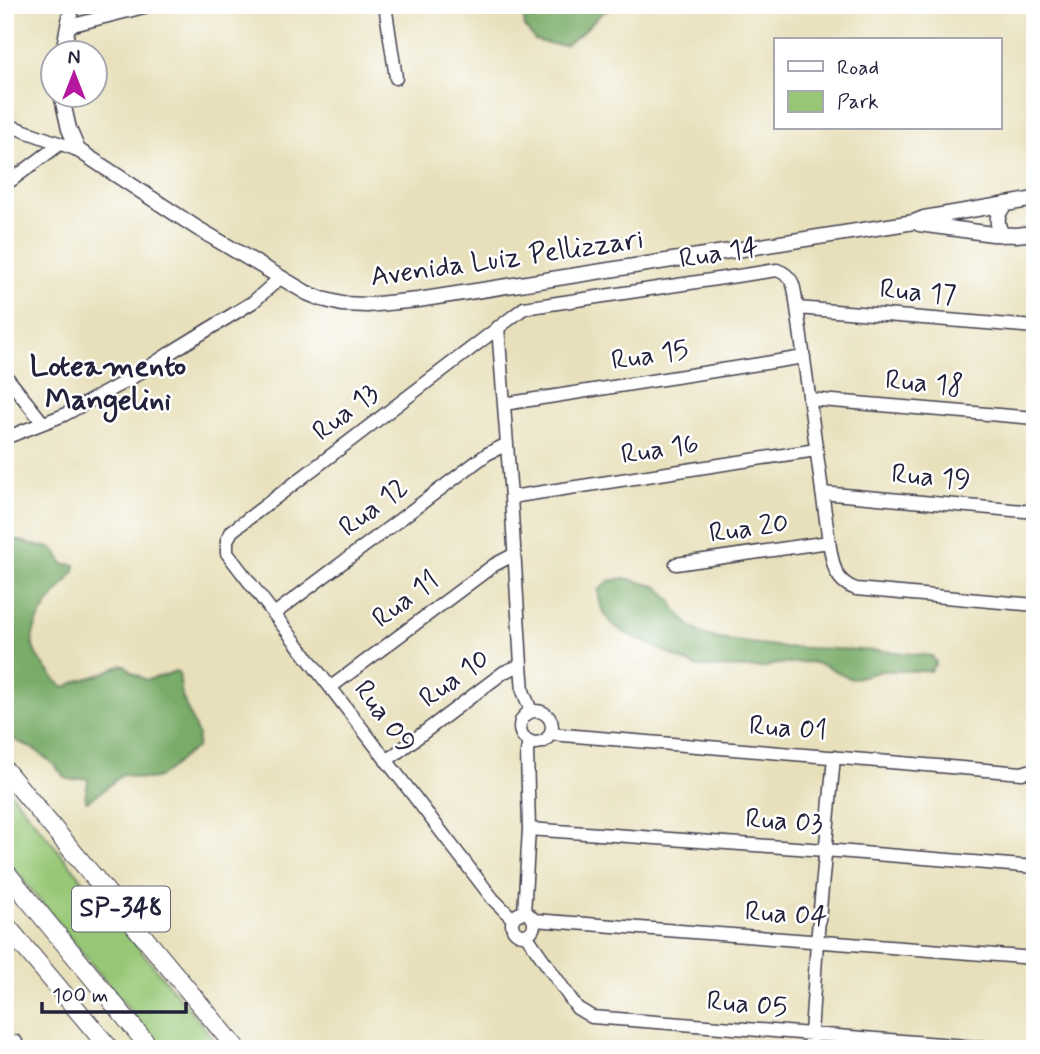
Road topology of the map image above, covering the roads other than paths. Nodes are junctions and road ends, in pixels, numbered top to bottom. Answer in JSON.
{"nodes":[{"id":1,"x":72,"y":5,"type":"edge"},
{"id":2,"x":152,"y":5,"type":"edge"},
{"id":3,"x":386,"y":5,"type":"edge"},
{"id":4,"x":69,"y":26,"type":"junction"},
{"id":5,"x":66,"y":38,"type":"edge"},
{"id":6,"x":396,"y":78,"type":"dead end"},
{"id":7,"x":64,"y":108,"type":"edge"},
{"id":8,"x":5,"y":124,"type":"edge"},
{"id":9,"x":60,"y":144,"type":"junction"},
{"id":10,"x":78,"y":150,"type":"junction"},
{"id":11,"x":5,"y":185,"type":"edge"},
{"id":12,"x":1035,"y":199,"type":"edge"},
{"id":13,"x":1006,"y":204,"type":"junction"},
{"id":14,"x":914,"y":222,"type":"junction"},
{"id":15,"x":1035,"y":233,"type":"edge"},
{"id":16,"x":1003,"y":235,"type":"junction"},
{"id":17,"x":281,"y":278,"type":"junction"},
{"id":18,"x":797,"y":308,"type":"junction"},
{"id":19,"x":498,"y":327,"type":"junction"},
{"id":20,"x":1035,"y":327,"type":"edge"},
{"id":21,"x":804,"y":357,"type":"junction"},
{"id":22,"x":5,"y":375,"type":"edge"},
{"id":23,"x":809,"y":399,"type":"junction"},
{"id":24,"x":504,"y":404,"type":"junction"},
{"id":25,"x":1035,"y":418,"type":"edge"},
{"id":26,"x":43,"y":423,"type":"junction"},
{"id":27,"x":5,"y":438,"type":"edge"},
{"id":28,"x":507,"y":444,"type":"junction"},
{"id":29,"x":816,"y":450,"type":"junction"},
{"id":30,"x":822,"y":493,"type":"junction"},
{"id":31,"x":511,"y":497,"type":"junction"},
{"id":32,"x":1035,"y":512,"type":"edge"},
{"id":33,"x":227,"y":540,"type":"joint"},
{"id":34,"x":829,"y":542,"type":"junction"},
{"id":35,"x":513,"y":555,"type":"junction"},
{"id":36,"x":676,"y":564,"type":"dead end"},
{"id":37,"x":1035,"y":604,"type":"edge"},
{"id":38,"x":274,"y":614,"type":"junction"},
{"id":39,"x":521,"y":665,"type":"junction"},
{"id":40,"x":331,"y":687,"type":"junction"},
{"id":41,"x":531,"y":711,"type":"junction"},
{"id":42,"x":551,"y":734,"type":"junction"},
{"id":43,"x":529,"y":741,"type":"junction"},
{"id":44,"x":834,"y":757,"type":"junction"},
{"id":45,"x":386,"y":761,"type":"junction"},
{"id":46,"x":5,"y":771,"type":"edge"},
{"id":47,"x":1028,"y":771,"type":"edge"},
{"id":48,"x":1035,"y":778,"type":"edge"},
{"id":49,"x":529,"y":829,"type":"junction"},
{"id":50,"x":825,"y":850,"type":"junction"},
{"id":51,"x":1035,"y":867,"type":"edge"},
{"id":52,"x":5,"y":871,"type":"edge"},
{"id":53,"x":523,"y":917,"type":"junction"},
{"id":54,"x":5,"y":923,"type":"edge"},
{"id":55,"x":526,"y":935,"type":"junction"},
{"id":56,"x":817,"y":942,"type":"junction"},
{"id":57,"x":1035,"y":958,"type":"edge"},
{"id":58,"x":810,"y":1035,"type":"junction"},
{"id":59,"x":110,"y":1049,"type":"edge"},
{"id":60,"x":151,"y":1049,"type":"edge"},
{"id":61,"x":237,"y":1049,"type":"edge"},
{"id":62,"x":810,"y":1049,"type":"edge"},
{"id":63,"x":1005,"y":1049,"type":"edge"}],
"edges":[{"from":1,"to":4,"type":"main road"},
{"from":2,"to":4,"type":"street"},
{"from":3,"to":6,"type":"street"},
{"from":4,"to":5,"type":"main road"},
{"from":7,"to":10,"type":"main road"},
{"from":8,"to":9,"type":"street"},
{"from":9,"to":10,"type":"street"},
{"from":9,"to":11,"type":"street"},
{"from":10,"to":17,"type":"main road","name":"Avenida Luiz Pellizzari"},
{"from":12,"to":13,"type":"main road","name":"Avenida Luiz Pellizzari"},
{"from":13,"to":14,"type":"main road","name":"Avenida Luiz Pellizzari"},
{"from":13,"to":16,"type":"main road"},
{"from":14,"to":16,"type":"main road","name":"Avenida Luiz Pellizzari"},
{"from":14,"to":17,"type":"main road","name":"Avenida Luiz Pellizzari"},
{"from":15,"to":16,"type":"main road","name":"Avenida Luiz Pellizzari"},
{"from":17,"to":26,"type":"street"},
{"from":18,"to":19,"type":"street","name":"Rua 14"},
{"from":18,"to":20,"type":"street","name":"Rua 17"},
{"from":18,"to":21,"type":"street"},
{"from":19,"to":24,"type":"street"},
{"from":19,"to":33,"type":"street","name":"Rua 13"},
{"from":21,"to":23,"type":"street"},
{"from":21,"to":24,"type":"street","name":"Rua 15"},
{"from":22,"to":26,"type":"street"},
{"from":23,"to":25,"type":"street","name":"Rua 18"},
{"from":23,"to":29,"type":"street"},
{"from":24,"to":28,"type":"street"},
{"from":26,"to":27,"type":"street"},
{"from":28,"to":31,"type":"street"},
{"from":28,"to":38,"type":"street","name":"Rua 12"},
{"from":29,"to":30,"type":"street"},
{"from":29,"to":31,"type":"street","name":"Rua 16"},
{"from":30,"to":32,"type":"street","name":"Rua 19"},
{"from":30,"to":34,"type":"street"},
{"from":31,"to":35,"type":"street"},
{"from":33,"to":38,"type":"street","name":"Rua 09"},
{"from":34,"to":36,"type":"street","name":"Rua 20"},
{"from":34,"to":37,"type":"street"},
{"from":35,"to":39,"type":"street"},
{"from":35,"to":40,"type":"street","name":"Rua 11"},
{"from":38,"to":40,"type":"street","name":"Rua 09"},
{"from":39,"to":41,"type":"street"},
{"from":39,"to":45,"type":"street","name":"Rua 10"},
{"from":40,"to":45,"type":"street","name":"Rua 09"},
{"from":41,"to":42,"type":"street"},
{"from":41,"to":43,"type":"street"},
{"from":42,"to":43,"type":"street"},
{"from":42,"to":44,"type":"street","name":"Rua 01"},
{"from":43,"to":49,"type":"street"},
{"from":44,"to":47,"type":"street","name":"Rua 01"},
{"from":44,"to":50,"type":"street"},
{"from":45,"to":53,"type":"street","name":"Rua 09"},
{"from":46,"to":61,"type":"highway","number":"SP-348"},
{"from":47,"to":48,"type":"street"},
{"from":49,"to":50,"type":"street","name":"Rua 03"},
{"from":49,"to":53,"type":"street"},
{"from":50,"to":51,"type":"street","name":"Rua 03"},
{"from":50,"to":56,"type":"street"},
{"from":52,"to":60,"type":"highway","number":"SP-348"},
{"from":53,"to":55,"type":"street"},
{"from":53,"to":55,"type":"street","name":"Rua 09"},
{"from":53,"to":56,"type":"street","name":"Rua 04"},
{"from":54,"to":59,"type":"highway"},
{"from":55,"to":58,"type":"street","name":"Rua 05"},
{"from":56,"to":57,"type":"street","name":"Rua 04"},
{"from":56,"to":58,"type":"street"},
{"from":58,"to":62,"type":"street"},
{"from":58,"to":63,"type":"street","name":"Rua 05"}]}
